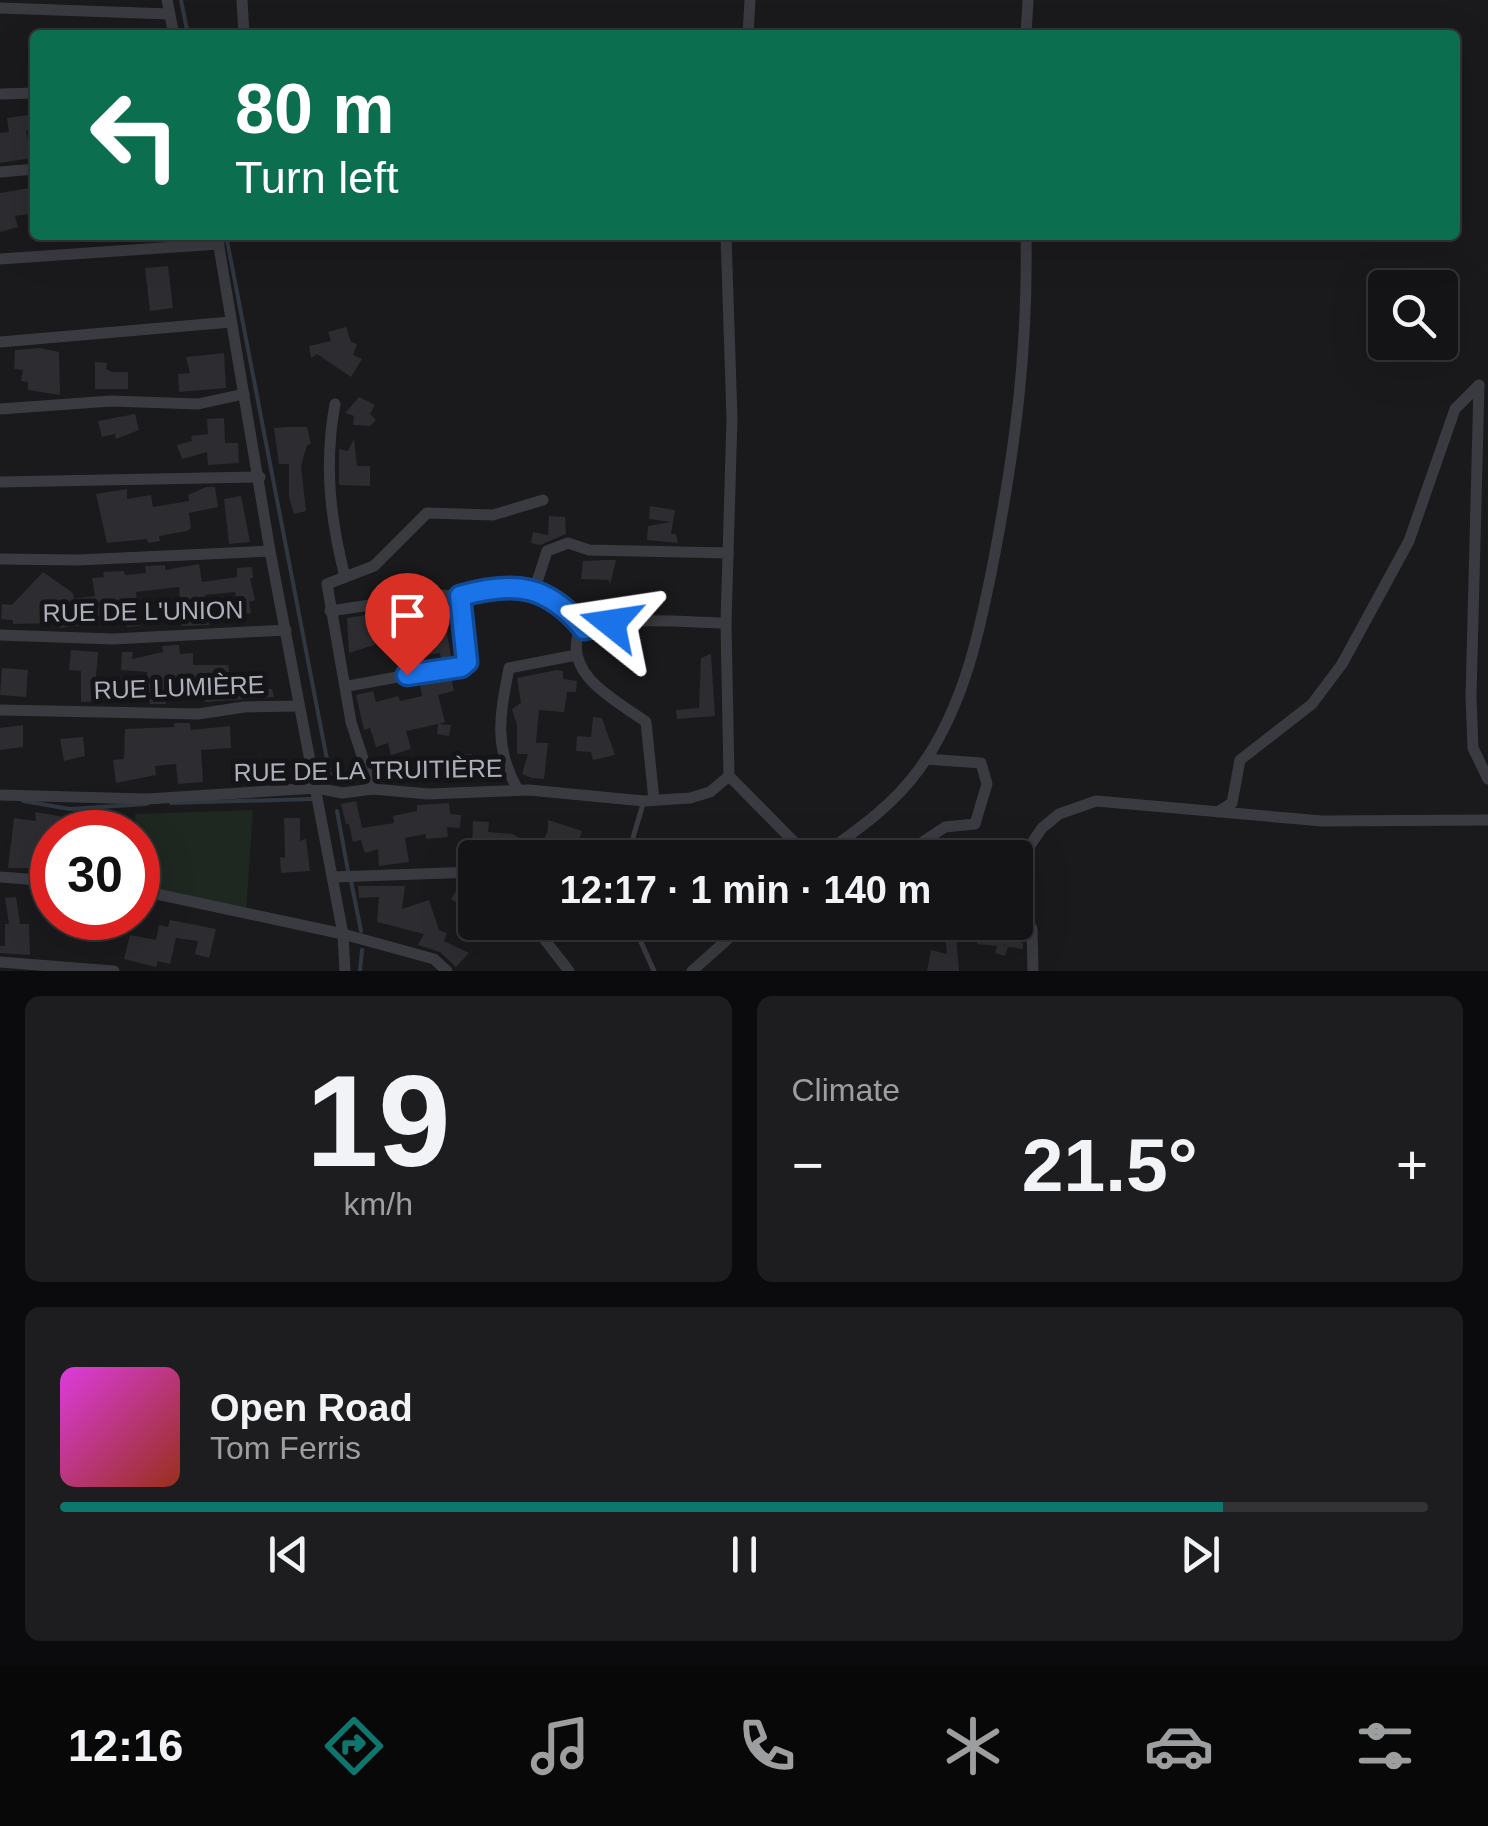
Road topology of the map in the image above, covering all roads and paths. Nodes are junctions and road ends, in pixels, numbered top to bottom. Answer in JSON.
{"nodes":[{"id":1,"x":167,"y":0,"type":"edge"},
{"id":2,"x":242,"y":0,"type":"edge"},
{"id":3,"x":750,"y":0,"type":"edge"},
{"id":4,"x":1028,"y":0,"type":"edge"},
{"id":5,"x":0,"y":8,"type":"edge"},
{"id":6,"x":169,"y":14,"type":"junction"},
{"id":7,"x":173,"y":30,"type":"edge"},
{"id":8,"x":244,"y":30,"type":"edge"},
{"id":9,"x":748,"y":30,"type":"edge"},
{"id":10,"x":1026,"y":30,"type":"edge"},
{"id":11,"x":30,"y":93,"type":"edge"},
{"id":12,"x":0,"y":94,"type":"edge"},
{"id":13,"x":30,"y":169,"type":"edge"},
{"id":14,"x":0,"y":172,"type":"edge"},
{"id":15,"x":207,"y":240,"type":"edge"},
{"id":16,"x":218,"y":240,"type":"edge"},
{"id":17,"x":726,"y":240,"type":"edge"},
{"id":18,"x":1026,"y":240,"type":"edge"},
{"id":19,"x":0,"y":259,"type":"edge"},
{"id":20,"x":231,"y":322,"type":"junction"},
{"id":21,"x":0,"y":342,"type":"edge"},
{"id":22,"x":244,"y":394,"type":"junction"},
{"id":23,"x":335,"y":404,"type":"dead end"},
{"id":24,"x":0,"y":409,"type":"edge"},
{"id":25,"x":260,"y":477,"type":"junction"},
{"id":26,"x":0,"y":482,"type":"edge"},
{"id":27,"x":544,"y":500,"type":"dead end"},
{"id":28,"x":270,"y":551,"type":"junction"},
{"id":29,"x":728,"y":553,"type":"junction"},
{"id":30,"x":0,"y":559,"type":"edge"},
{"id":31,"x":346,"y":578,"type":"junction"},
{"id":32,"x":534,"y":590,"type":"junction"},
{"id":33,"x":460,"y":596,"type":"junction"},
{"id":34,"x":330,"y":611,"type":"junction"},
{"id":35,"x":726,"y":623,"type":"junction"},
{"id":36,"x":584,"y":629,"type":"junction"},
{"id":37,"x":286,"y":630,"type":"junction"},
{"id":38,"x":0,"y":635,"type":"edge"},
{"id":39,"x":576,"y":655,"type":"junction"},
{"id":40,"x":348,"y":686,"type":"junction"},
{"id":41,"x":299,"y":706,"type":"junction"},
{"id":42,"x":0,"y":710,"type":"edge"},
{"id":43,"x":926,"y":758,"type":"junction"},
{"id":44,"x":729,"y":776,"type":"junction"},
{"id":45,"x":1488,"y":779,"type":"edge"},
{"id":46,"x":317,"y":788,"type":"junction"},
{"id":47,"x":373,"y":788,"type":"junction"},
{"id":48,"x":518,"y":790,"type":"junction"},
{"id":49,"x":0,"y":796,"type":"edge"},
{"id":50,"x":649,"y":800,"type":"junction"},
{"id":51,"x":1218,"y":812,"type":"junction"},
{"id":52,"x":1488,"y":820,"type":"edge"},
{"id":53,"x":634,"y":840,"type":"edge"},
{"id":54,"x":792,"y":840,"type":"edge"},
{"id":55,"x":844,"y":840,"type":"edge"},
{"id":56,"x":926,"y":840,"type":"edge"},
{"id":57,"x":1033,"y":841,"type":"edge"},
{"id":58,"x":458,"y":873,"type":"edge"},
{"id":59,"x":0,"y":877,"type":"edge"},
{"id":60,"x":333,"y":877,"type":"junction"},
{"id":61,"x":30,"y":879,"type":"edge"},
{"id":62,"x":160,"y":895,"type":"edge"},
{"id":63,"x":344,"y":934,"type":"junction"},
{"id":64,"x":545,"y":940,"type":"edge"},
{"id":65,"x":640,"y":940,"type":"edge"},
{"id":66,"x":727,"y":940,"type":"edge"},
{"id":67,"x":1032,"y":940,"type":"edge"},
{"id":68,"x":0,"y":962,"type":"edge"},
{"id":69,"x":114,"y":971,"type":"edge"},
{"id":70,"x":345,"y":971,"type":"edge"},
{"id":71,"x":447,"y":971,"type":"edge"},
{"id":72,"x":569,"y":971,"type":"edge"},
{"id":73,"x":654,"y":971,"type":"edge"},
{"id":74,"x":692,"y":971,"type":"edge"},
{"id":75,"x":1033,"y":971,"type":"edge"}],
"edges":[{"from":1,"to":6,"type":"street"},
{"from":2,"to":8,"type":"street"},
{"from":3,"to":9,"type":"street"},
{"from":4,"to":10,"type":"street"},
{"from":5,"to":6,"type":"street"},
{"from":6,"to":7,"type":"street"},
{"from":11,"to":12,"type":"street"},
{"from":13,"to":14,"type":"street"},
{"from":15,"to":19,"type":"street"},
{"from":16,"to":20,"type":"street"},
{"from":17,"to":29,"type":"street"},
{"from":18,"to":43,"type":"street"},
{"from":20,"to":21,"type":"street"},
{"from":20,"to":22,"type":"street"},
{"from":22,"to":24,"type":"street"},
{"from":22,"to":25,"type":"street"},
{"from":23,"to":31,"type":"street"},
{"from":25,"to":26,"type":"street"},
{"from":25,"to":28,"type":"street"},
{"from":27,"to":31,"type":"street"},
{"from":28,"to":30,"type":"street"},
{"from":28,"to":37,"type":"street"},
{"from":29,"to":32,"type":"street"},
{"from":29,"to":35,"type":"street"},
{"from":31,"to":34,"type":"street"},
{"from":32,"to":33,"type":"street"},
{"from":32,"to":36,"type":"street"},
{"from":33,"to":34,"type":"street"},
{"from":33,"to":40,"type":"street"},
{"from":34,"to":40,"type":"street"},
{"from":35,"to":36,"type":"street"},
{"from":35,"to":44,"type":"street"},
{"from":36,"to":39,"type":"street"},
{"from":37,"to":38,"type":"street","name":"RUE DE L'UNION"},
{"from":37,"to":41,"type":"street"},
{"from":39,"to":48,"type":"street"},
{"from":39,"to":50,"type":"street"},
{"from":40,"to":47,"type":"street"},
{"from":41,"to":42,"type":"street","name":"RUE LUMIÈRE"},
{"from":41,"to":46,"type":"street"},
{"from":43,"to":55,"type":"street"},
{"from":43,"to":56,"type":"street"},
{"from":44,"to":50,"type":"street","name":"RUE DE LA TRUITIÈRE"},
{"from":44,"to":54,"type":"street"},
{"from":45,"to":51,"type":"street"},
{"from":46,"to":47,"type":"street","name":"RUE DE LA TRUITIÈRE"},
{"from":46,"to":49,"type":"street","name":"RUE DE LA TRUITIÈRE"},
{"from":46,"to":60,"type":"street"},
{"from":47,"to":48,"type":"street","name":"RUE DE LA TRUITIÈRE"},
{"from":48,"to":50,"type":"street","name":"RUE DE LA TRUITIÈRE"},
{"from":50,"to":53,"type":"lane"},
{"from":51,"to":52,"type":"street"},
{"from":51,"to":57,"type":"street"},
{"from":58,"to":60,"type":"street"},
{"from":59,"to":61,"type":"street"},
{"from":60,"to":63,"type":"street"},
{"from":62,"to":63,"type":"street"},
{"from":63,"to":70,"type":"street"},
{"from":63,"to":71,"type":"street"},
{"from":64,"to":72,"type":"street"},
{"from":65,"to":73,"type":"lane"},
{"from":66,"to":74,"type":"street"},
{"from":67,"to":75,"type":"street"},
{"from":68,"to":69,"type":"street"}]}
